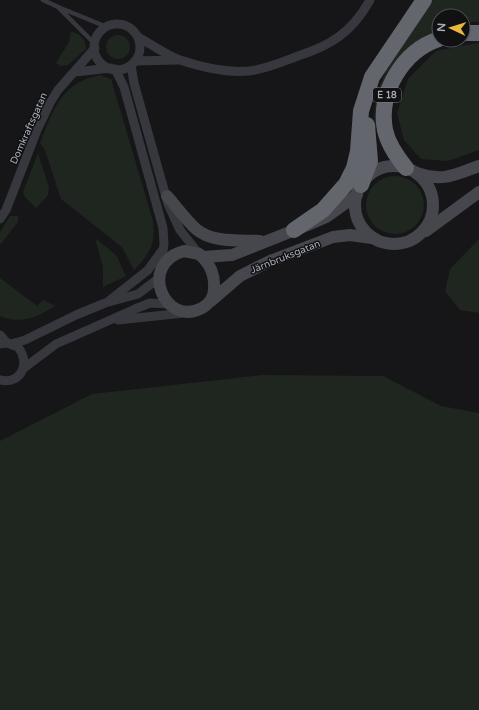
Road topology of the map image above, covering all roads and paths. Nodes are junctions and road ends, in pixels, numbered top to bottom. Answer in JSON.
{"nodes":[{"id":1,"x":42,"y":0,"type":"edge"},
{"id":2,"x":370,"y":0,"type":"edge"},
{"id":3,"x":424,"y":0,"type":"edge"},
{"id":4,"x":58,"y":7,"type":"junction"},
{"id":5,"x":107,"y":26,"type":"junction"},
{"id":6,"x":138,"y":36,"type":"junction"},
{"id":7,"x":431,"y":43,"type":"edge"},
{"id":8,"x":95,"y":46,"type":"junction"},
{"id":9,"x":179,"y":60,"type":"junction"},
{"id":10,"x":382,"y":62,"type":"junction"},
{"id":11,"x":133,"y":63,"type":"junction"},
{"id":12,"x":113,"y":69,"type":"junction"},
{"id":13,"x":75,"y":72,"type":"junction"},
{"id":14,"x":479,"y":166,"type":"edge"},
{"id":15,"x":410,"y":170,"type":"junction"},
{"id":16,"x":359,"y":190,"type":"junction"},
{"id":17,"x":479,"y":192,"type":"edge"},
{"id":18,"x":167,"y":196,"type":"junction"},
{"id":19,"x":0,"y":219,"type":"edge"},
{"id":20,"x":294,"y":230,"type":"junction"},
{"id":21,"x":422,"y":234,"type":"junction"},
{"id":22,"x":372,"y":238,"type":"junction"},
{"id":23,"x":263,"y":241,"type":"junction"},
{"id":24,"x":164,"y":244,"type":"junction"},
{"id":25,"x":201,"y":255,"type":"junction"},
{"id":26,"x":160,"y":275,"type":"junction"},
{"id":27,"x":105,"y":303,"type":"junction"},
{"id":28,"x":209,"y":303,"type":"junction"},
{"id":29,"x":169,"y":304,"type":"junction"},
{"id":30,"x":190,"y":312,"type":"junction"},
{"id":31,"x":112,"y":320,"type":"junction"},
{"id":32,"x":0,"y":335,"type":"edge"},
{"id":33,"x":6,"y":344,"type":"edge"},
{"id":34,"x":24,"y":368,"type":"junction"},
{"id":35,"x":2,"y":382,"type":"edge"}],
"edges":[{"from":1,"to":4,"type":"lane"},
{"from":2,"to":9,"type":"street"},
{"from":3,"to":10,"type":"highway","number":"E 18"},
{"from":4,"to":5,"type":"lane"},
{"from":4,"to":8,"type":"lane"},
{"from":5,"to":6,"type":"street"},
{"from":5,"to":8,"type":"street"},
{"from":6,"to":9,"type":"street"},
{"from":6,"to":11,"type":"street"},
{"from":7,"to":15,"type":"highway","number":"E 18"},
{"from":8,"to":12,"type":"street"},
{"from":8,"to":13,"type":"street","name":"Domkraftsgatan"},
{"from":9,"to":11,"type":"street"},
{"from":10,"to":16,"type":"highway","number":"E 18"},
{"from":10,"to":20,"type":"highway"},
{"from":11,"to":12,"type":"street"},
{"from":11,"to":18,"type":"street"},
{"from":12,"to":13,"type":"street"},
{"from":12,"to":24,"type":"street"},
{"from":13,"to":19,"type":"street","name":"Domkraftsgatan"},
{"from":14,"to":15,"type":"street"},
{"from":15,"to":16,"type":"street"},
{"from":15,"to":21,"type":"street"},
{"from":16,"to":20,"type":"street","name":"Järnbruksgatan"},
{"from":16,"to":22,"type":"street"},
{"from":17,"to":21,"type":"street"},
{"from":18,"to":23,"type":"street"},
{"from":18,"to":25,"type":"street"},
{"from":20,"to":23,"type":"street","name":"Järnbruksgatan"},
{"from":21,"to":22,"type":"street"},
{"from":22,"to":28,"type":"street","name":"Järnbruksgatan"},
{"from":23,"to":25,"type":"street","name":"Järnbruksgatan"},
{"from":24,"to":26,"type":"street"},
{"from":24,"to":27,"type":"street"},
{"from":25,"to":26,"type":"street"},
{"from":25,"to":28,"type":"street"},
{"from":26,"to":27,"type":"street"},
{"from":26,"to":29,"type":"street"},
{"from":27,"to":33,"type":"street"},
{"from":28,"to":30,"type":"street"},
{"from":29,"to":30,"type":"street"},
{"from":29,"to":31,"type":"street"},
{"from":30,"to":31,"type":"street"},
{"from":31,"to":34,"type":"street"},
{"from":32,"to":33,"type":"street"},
{"from":33,"to":34,"type":"street"},
{"from":34,"to":35,"type":"street"}]}
